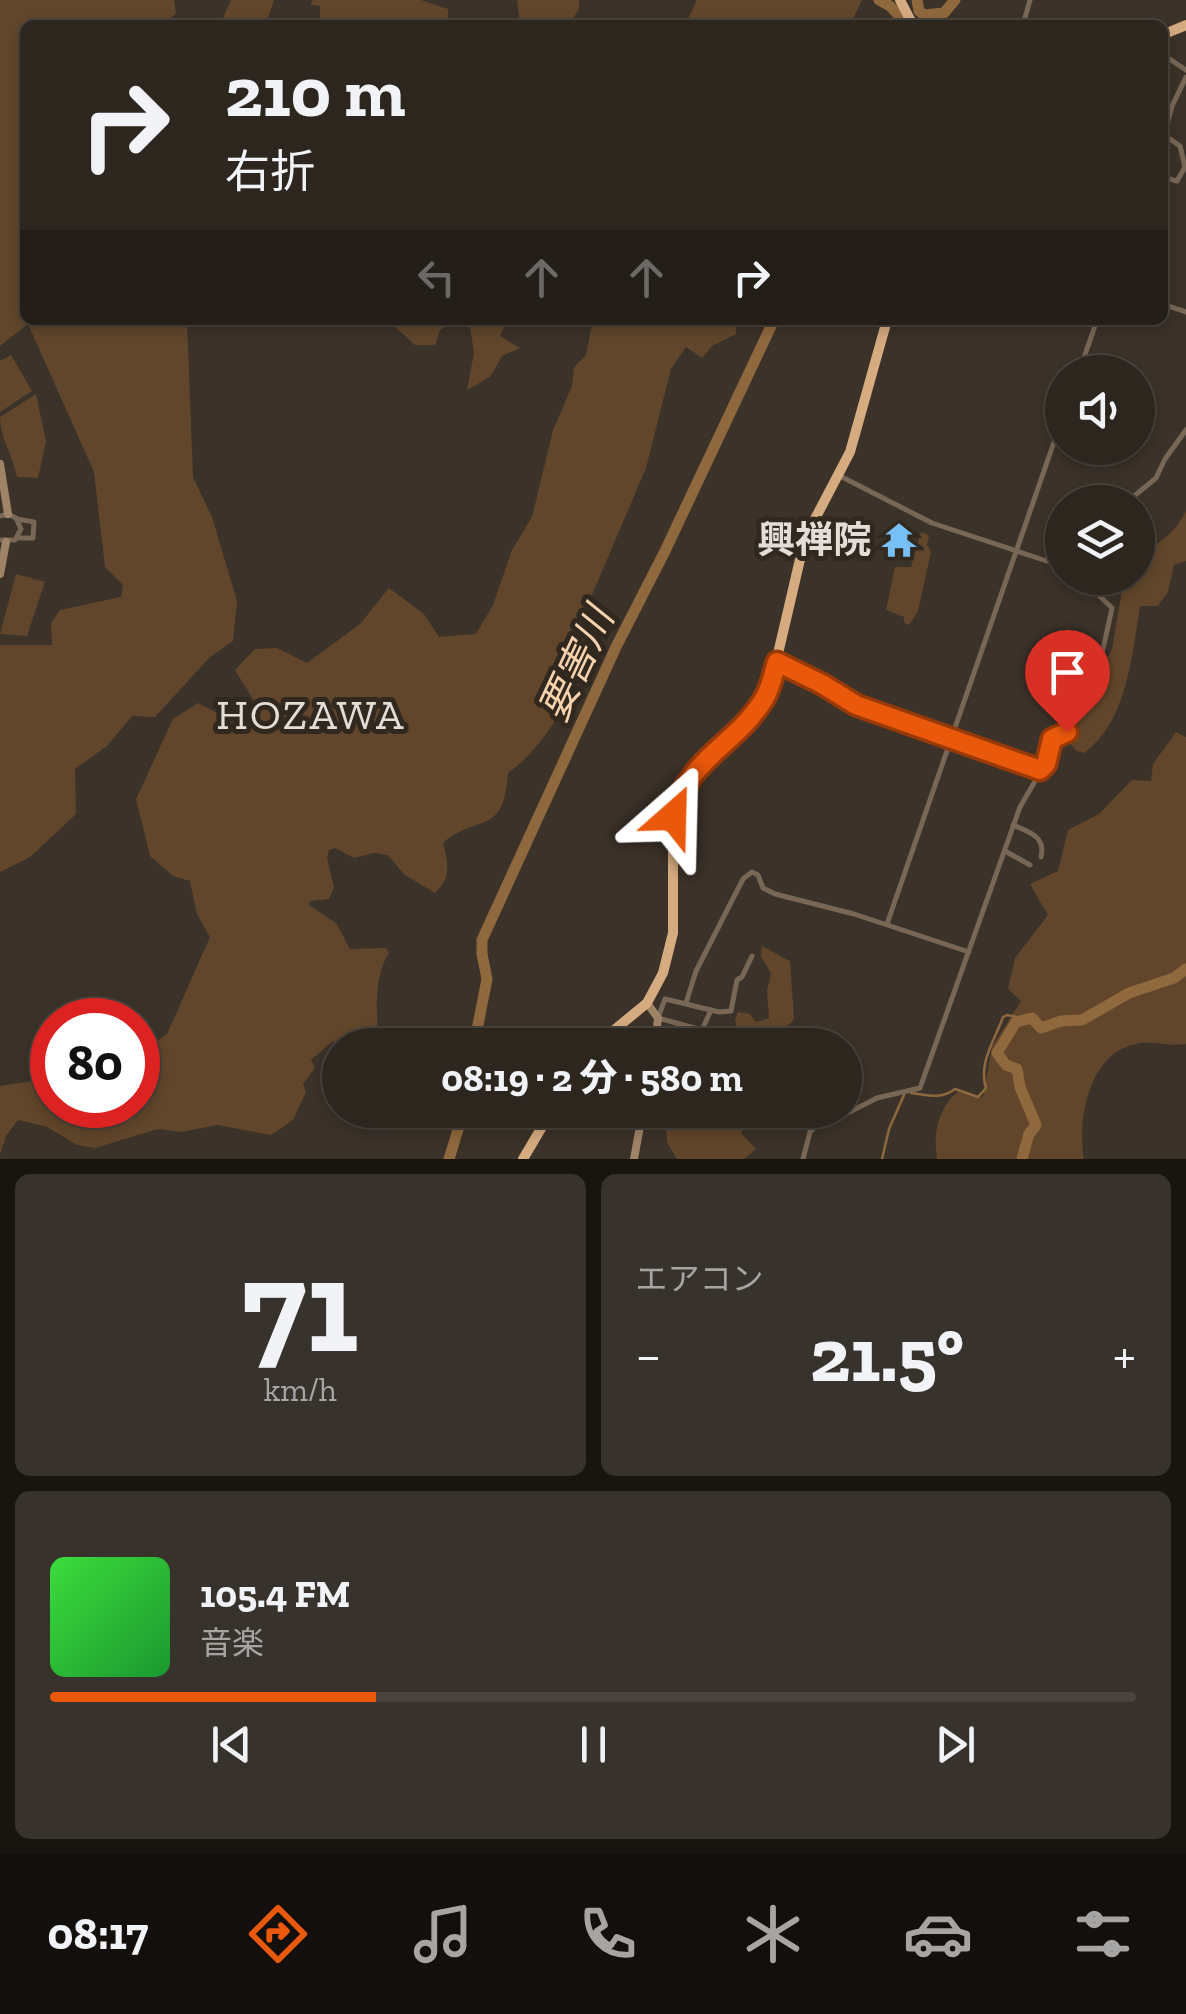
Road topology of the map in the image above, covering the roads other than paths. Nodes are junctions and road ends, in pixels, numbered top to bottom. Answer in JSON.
{"nodes":[{"id":1,"x":1186,"y":74,"type":"edge"},
{"id":2,"x":1168,"y":120,"type":"edge"},
{"id":3,"x":1168,"y":138,"type":"edge"},
{"id":4,"x":1168,"y":179,"type":"edge"},
{"id":5,"x":886,"y":325,"type":"edge"},
{"id":6,"x":1095,"y":325,"type":"edge"},
{"id":7,"x":1085,"y":355,"type":"edge"},
{"id":8,"x":1186,"y":430,"type":"edge"},
{"id":9,"x":0,"y":464,"type":"edge"},
{"id":10,"x":1046,"y":465,"type":"edge"},
{"id":11,"x":838,"y":474,"type":"junction"},
{"id":12,"x":1148,"y":485,"type":"edge"},
{"id":13,"x":9,"y":517,"type":"edge"},
{"id":14,"x":17,"y":538,"type":"junction"},
{"id":15,"x":3,"y":541,"type":"edge"},
{"id":16,"x":1016,"y":552,"type":"junction"},
{"id":17,"x":1045,"y":561,"type":"edge"},
{"id":18,"x":0,"y":574,"type":"edge"},
{"id":19,"x":1101,"y":595,"type":"edge"},
{"id":20,"x":777,"y":662,"type":"junction"},
{"id":21,"x":951,"y":739,"type":"junction"},
{"id":22,"x":1040,"y":770,"type":"junction"},
{"id":23,"x":1013,"y":825,"type":"junction"},
{"id":24,"x":1005,"y":851,"type":"junction"},
{"id":25,"x":1042,"y":857,"type":"dead end"},
{"id":26,"x":1030,"y":865,"type":"dead end"},
{"id":27,"x":887,"y":924,"type":"junction"},
{"id":28,"x":968,"y":952,"type":"junction"},
{"id":29,"x":752,"y":956,"type":"dead end"},
{"id":30,"x":647,"y":1003,"type":"junction"},
{"id":31,"x":686,"y":1004,"type":"junction"},
{"id":32,"x":712,"y":1010,"type":"junction"},
{"id":33,"x":658,"y":1018,"type":"junction"},
{"id":34,"x":617,"y":1028,"type":"edge"},
{"id":35,"x":657,"y":1028,"type":"edge"},
{"id":36,"x":695,"y":1028,"type":"edge"},
{"id":37,"x":703,"y":1028,"type":"edge"},
{"id":38,"x":541,"y":1128,"type":"edge"},
{"id":39,"x":640,"y":1128,"type":"edge"},
{"id":40,"x":523,"y":1159,"type":"edge"},
{"id":41,"x":634,"y":1159,"type":"edge"},
{"id":42,"x":803,"y":1159,"type":"edge"}],
"edges":[{"from":1,"to":2,"type":"street"},
{"from":3,"to":4,"type":"street"},
{"from":5,"to":11,"type":"highway"},
{"from":6,"to":7,"type":"street"},
{"from":8,"to":12,"type":"street"},
{"from":9,"to":13,"type":"street"},
{"from":10,"to":16,"type":"street"},
{"from":11,"to":16,"type":"street"},
{"from":11,"to":20,"type":"highway"},
{"from":13,"to":14,"type":"street"},
{"from":13,"to":14,"type":"street"},
{"from":14,"to":15,"type":"street"},
{"from":15,"to":18,"type":"street"},
{"from":16,"to":17,"type":"street"},
{"from":16,"to":21,"type":"street"},
{"from":19,"to":22,"type":"street"},
{"from":20,"to":21,"type":"street"},
{"from":20,"to":30,"type":"highway"},
{"from":21,"to":22,"type":"street"},
{"from":21,"to":27,"type":"street"},
{"from":22,"to":23,"type":"street"},
{"from":23,"to":24,"type":"street"},
{"from":23,"to":25,"type":"street"},
{"from":24,"to":26,"type":"street"},
{"from":24,"to":28,"type":"street"},
{"from":27,"to":28,"type":"street"},
{"from":27,"to":31,"type":"street"},
{"from":28,"to":42,"type":"street"},
{"from":29,"to":32,"type":"street"},
{"from":30,"to":33,"type":"street"},
{"from":30,"to":34,"type":"highway"},
{"from":31,"to":32,"type":"street"},
{"from":31,"to":33,"type":"street"},
{"from":32,"to":37,"type":"street"},
{"from":33,"to":35,"type":"street"},
{"from":33,"to":36,"type":"street"},
{"from":38,"to":40,"type":"highway"},
{"from":39,"to":41,"type":"street"}]}
